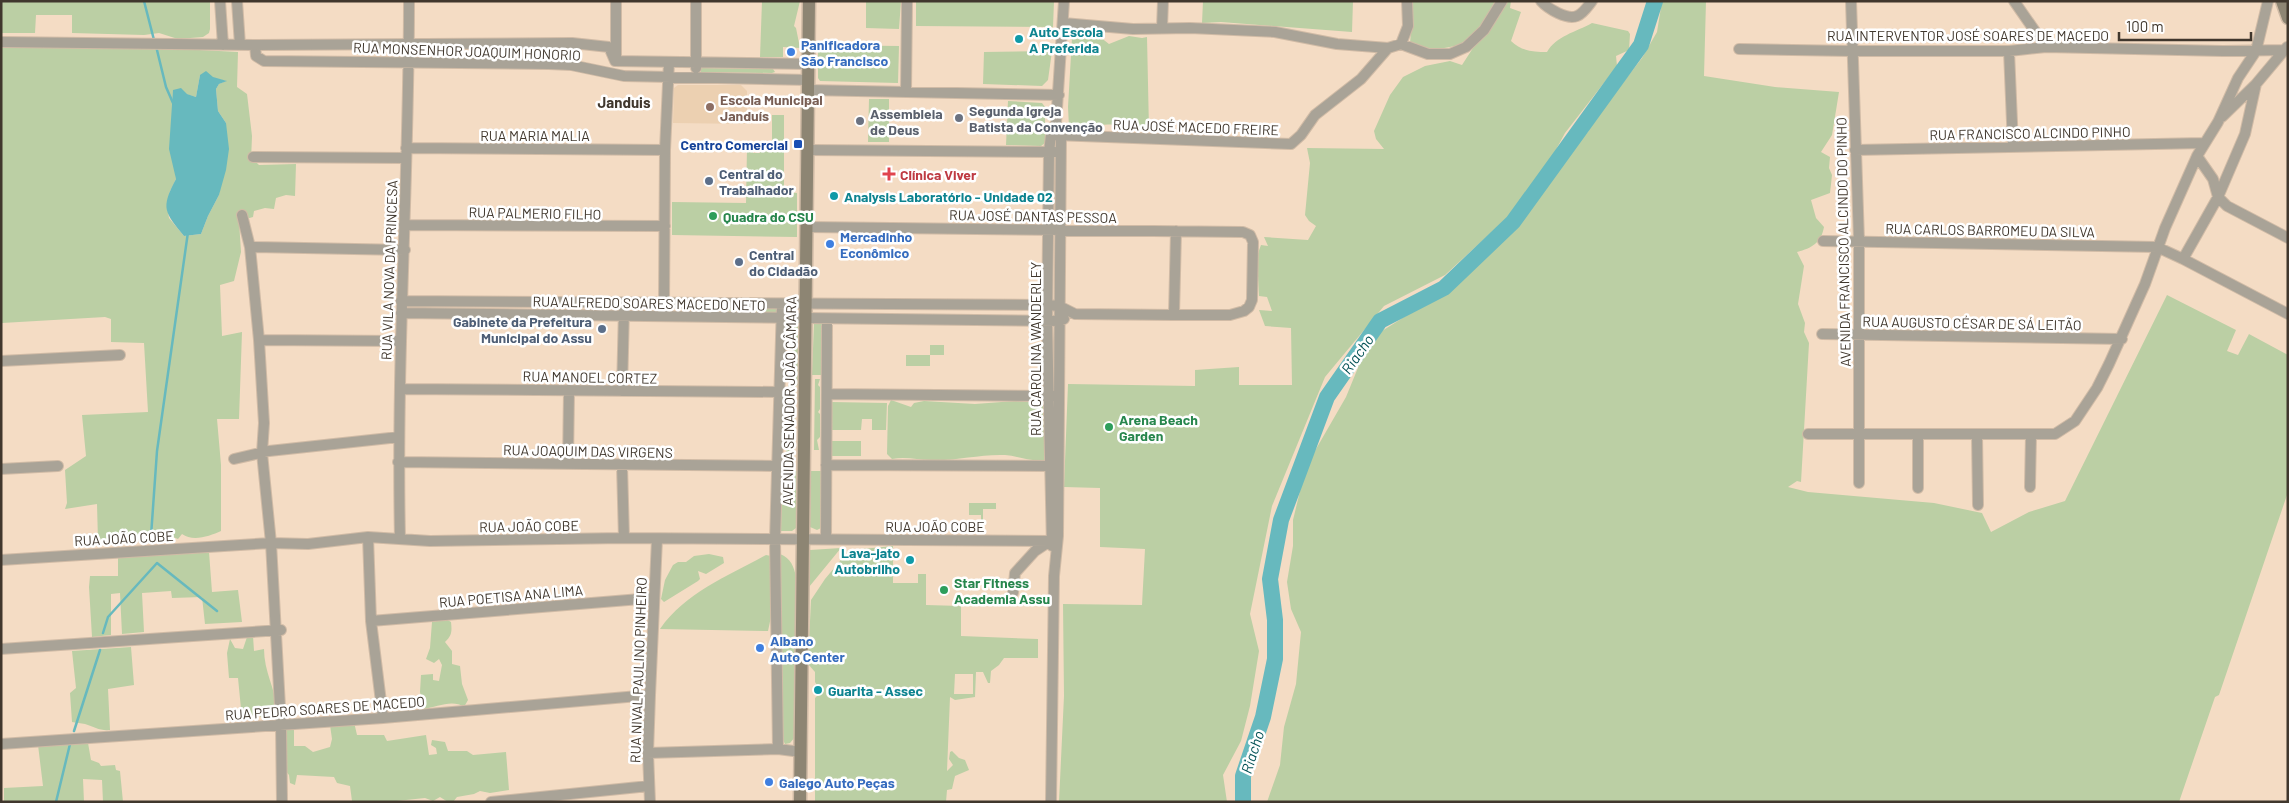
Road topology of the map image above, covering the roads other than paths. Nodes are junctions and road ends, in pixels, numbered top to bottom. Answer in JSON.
{"nodes":[{"id":1,"x":220,"y":1,"type":"edge"},
{"id":2,"x":237,"y":1,"type":"edge"},
{"id":3,"x":409,"y":1,"type":"edge"},
{"id":4,"x":616,"y":1,"type":"edge"},
{"id":5,"x":696,"y":1,"type":"edge"},
{"id":6,"x":809,"y":1,"type":"edge"},
{"id":7,"x":907,"y":1,"type":"edge"},
{"id":8,"x":1064,"y":1,"type":"edge"},
{"id":9,"x":1163,"y":1,"type":"edge"},
{"id":10,"x":1406,"y":1,"type":"edge"},
{"id":11,"x":1502,"y":1,"type":"edge"},
{"id":12,"x":1541,"y":1,"type":"edge"},
{"id":13,"x":1592,"y":1,"type":"edge"},
{"id":14,"x":1852,"y":1,"type":"edge"},
{"id":15,"x":2014,"y":1,"type":"edge"},
{"id":16,"x":2268,"y":1,"type":"edge"},
{"id":17,"x":2282,"y":1,"type":"edge"},
{"id":18,"x":2287,"y":16,"type":"edge"},
{"id":19,"x":1063,"y":23,"type":"junction"},
{"id":20,"x":1162,"y":28,"type":"junction"},
{"id":21,"x":1,"y":42,"type":"edge"},
{"id":22,"x":409,"y":43,"type":"junction"},
{"id":23,"x":572,"y":43,"type":"junction"},
{"id":24,"x":1401,"y":44,"type":"junction"},
{"id":25,"x":223,"y":45,"type":"junction"},
{"id":26,"x":240,"y":45,"type":"junction"},
{"id":27,"x":255,"y":45,"type":"junction"},
{"id":28,"x":2046,"y":47,"type":"junction"},
{"id":29,"x":1388,"y":48,"type":"junction"},
{"id":30,"x":2286,"y":48,"type":"edge"},
{"id":31,"x":1739,"y":49,"type":"dead end"},
{"id":32,"x":1852,"y":51,"type":"junction"},
{"id":33,"x":2010,"y":51,"type":"junction"},
{"id":34,"x":2256,"y":51,"type":"junction"},
{"id":35,"x":408,"y":61,"type":"junction"},
{"id":36,"x":616,"y":61,"type":"junction"},
{"id":37,"x":668,"y":62,"type":"junction"},
{"id":38,"x":696,"y":63,"type":"junction"},
{"id":39,"x":778,"y":64,"type":"junction"},
{"id":40,"x":809,"y":64,"type":"junction"},
{"id":41,"x":571,"y":65,"type":"junction"},
{"id":42,"x":667,"y":77,"type":"junction"},
{"id":43,"x":695,"y":78,"type":"junction"},
{"id":44,"x":778,"y":79,"type":"junction"},
{"id":45,"x":2256,"y":84,"type":"junction"},
{"id":46,"x":808,"y":85,"type":"junction"},
{"id":47,"x":906,"y":92,"type":"junction"},
{"id":48,"x":1058,"y":96,"type":"junction"},
{"id":49,"x":2218,"y":122,"type":"junction"},
{"id":50,"x":1056,"y":135,"type":"junction"},
{"id":51,"x":2204,"y":143,"type":"junction"},
{"id":52,"x":2013,"y":146,"type":"junction"},
{"id":53,"x":665,"y":150,"type":"junction"},
{"id":54,"x":808,"y":150,"type":"junction"},
{"id":55,"x":1855,"y":150,"type":"junction"},
{"id":56,"x":1049,"y":152,"type":"junction"},
{"id":57,"x":1061,"y":152,"type":"junction"},
{"id":58,"x":406,"y":153,"type":"junction"},
{"id":59,"x":253,"y":156,"type":"dead end"},
{"id":60,"x":2197,"y":156,"type":"junction"},
{"id":61,"x":2218,"y":197,"type":"junction"},
{"id":62,"x":242,"y":215,"type":"dead end"},
{"id":63,"x":404,"y":226,"type":"junction"},
{"id":64,"x":665,"y":226,"type":"junction"},
{"id":65,"x":807,"y":227,"type":"junction"},
{"id":66,"x":1049,"y":229,"type":"junction"},
{"id":67,"x":1060,"y":229,"type":"junction"},
{"id":68,"x":1176,"y":231,"type":"junction"},
{"id":69,"x":2288,"y":238,"type":"edge"},
{"id":70,"x":1823,"y":241,"type":"dead end"},
{"id":71,"x":1859,"y":241,"type":"junction"},
{"id":72,"x":1253,"y":242,"type":"joint"},
{"id":73,"x":2158,"y":247,"type":"junction"},
{"id":74,"x":250,"y":248,"type":"junction"},
{"id":75,"x":405,"y":250,"type":"junction"},
{"id":76,"x":2184,"y":259,"type":"junction"},
{"id":77,"x":401,"y":301,"type":"junction"},
{"id":78,"x":536,"y":301,"type":"junction"},
{"id":79,"x":625,"y":302,"type":"junction"},
{"id":80,"x":664,"y":302,"type":"junction"},
{"id":81,"x":705,"y":303,"type":"junction"},
{"id":82,"x":782,"y":304,"type":"junction"},
{"id":83,"x":806,"y":304,"type":"junction"},
{"id":84,"x":840,"y":304,"type":"junction"},
{"id":85,"x":1047,"y":305,"type":"junction"},
{"id":86,"x":1059,"y":306,"type":"junction"},
{"id":87,"x":401,"y":313,"type":"junction"},
{"id":88,"x":1074,"y":314,"type":"junction"},
{"id":89,"x":2288,"y":314,"type":"edge"},
{"id":90,"x":536,"y":315,"type":"junction"},
{"id":91,"x":1174,"y":315,"type":"junction"},
{"id":92,"x":624,"y":316,"type":"junction"},
{"id":93,"x":664,"y":317,"type":"junction"},
{"id":94,"x":705,"y":318,"type":"junction"},
{"id":95,"x":781,"y":319,"type":"junction"},
{"id":96,"x":806,"y":319,"type":"junction"},
{"id":97,"x":827,"y":319,"type":"junction"},
{"id":98,"x":840,"y":320,"type":"junction"},
{"id":99,"x":1047,"y":321,"type":"junction"},
{"id":100,"x":1059,"y":321,"type":"junction"},
{"id":101,"x":1822,"y":334,"type":"dead end"},
{"id":102,"x":1859,"y":335,"type":"junction"},
{"id":103,"x":2122,"y":339,"type":"junction"},
{"id":104,"x":259,"y":340,"type":"junction"},
{"id":105,"x":400,"y":341,"type":"junction"},
{"id":106,"x":120,"y":355,"type":"dead end"},
{"id":107,"x":1,"y":361,"type":"edge"},
{"id":108,"x":400,"y":389,"type":"junction"},
{"id":109,"x":569,"y":390,"type":"junction"},
{"id":110,"x":622,"y":391,"type":"junction"},
{"id":111,"x":779,"y":392,"type":"junction"},
{"id":112,"x":827,"y":394,"type":"junction"},
{"id":113,"x":1054,"y":396,"type":"junction"},
{"id":114,"x":1808,"y":434,"type":"dead end"},
{"id":115,"x":1859,"y":434,"type":"junction"},
{"id":116,"x":1918,"y":434,"type":"junction"},
{"id":117,"x":2031,"y":434,"type":"junction"},
{"id":118,"x":1976,"y":435,"type":"junction"},
{"id":119,"x":399,"y":437,"type":"junction"},
{"id":120,"x":266,"y":452,"type":"junction"},
{"id":121,"x":234,"y":459,"type":"dead end"},
{"id":122,"x":398,"y":462,"type":"junction"},
{"id":123,"x":568,"y":464,"type":"junction"},
{"id":124,"x":622,"y":465,"type":"junction"},
{"id":125,"x":826,"y":465,"type":"junction"},
{"id":126,"x":58,"y":466,"type":"dead end"},
{"id":127,"x":777,"y":466,"type":"junction"},
{"id":128,"x":1054,"y":466,"type":"junction"},
{"id":129,"x":1,"y":469,"type":"edge"},
{"id":130,"x":1859,"y":483,"type":"dead end"},
{"id":131,"x":2030,"y":487,"type":"dead end"},
{"id":132,"x":1918,"y":488,"type":"dead end"},
{"id":133,"x":1978,"y":505,"type":"dead end"},
{"id":134,"x":368,"y":537,"type":"junction"},
{"id":135,"x":400,"y":538,"type":"junction"},
{"id":136,"x":624,"y":538,"type":"junction"},
{"id":137,"x":1054,"y":538,"type":"junction"},
{"id":138,"x":657,"y":539,"type":"junction"},
{"id":139,"x":826,"y":539,"type":"junction"},
{"id":140,"x":775,"y":540,"type":"junction"},
{"id":141,"x":803,"y":540,"type":"junction"},
{"id":142,"x":274,"y":543,"type":"junction"},
{"id":143,"x":1,"y":560,"type":"edge"},
{"id":144,"x":1013,"y":593,"type":"dead end"},
{"id":145,"x":654,"y":598,"type":"junction"},
{"id":146,"x":371,"y":622,"type":"junction"},
{"id":147,"x":278,"y":630,"type":"junction"},
{"id":148,"x":1,"y":650,"type":"edge"},
{"id":149,"x":650,"y":695,"type":"junction"},
{"id":150,"x":382,"y":718,"type":"junction"},
{"id":151,"x":284,"y":725,"type":"junction"},
{"id":152,"x":1,"y":744,"type":"edge"},
{"id":153,"x":778,"y":749,"type":"junction"},
{"id":154,"x":801,"y":752,"type":"junction"},
{"id":155,"x":648,"y":753,"type":"junction"},
{"id":156,"x":649,"y":786,"type":"junction"},
{"id":157,"x":540,"y":800,"type":"edge"},
{"id":158,"x":282,"y":802,"type":"edge"},
{"id":159,"x":288,"y":802,"type":"edge"},
{"id":160,"x":491,"y":802,"type":"edge"},
{"id":161,"x":650,"y":802,"type":"edge"},
{"id":162,"x":800,"y":802,"type":"edge"},
{"id":163,"x":1051,"y":802,"type":"edge"}],
"edges":[{"from":1,"to":25,"type":"street"},
{"from":2,"to":26,"type":"street"},
{"from":3,"to":22,"type":"street","name":"RUA VILA NOVA DA PRINCESA"},
{"from":4,"to":36,"type":"street"},
{"from":5,"to":38,"type":"street"},
{"from":6,"to":40,"type":"main road","name":"AVENIDA SENADOR JOÃO CÂMARA"},
{"from":7,"to":47,"type":"street"},
{"from":8,"to":19,"type":"street"},
{"from":9,"to":20,"type":"street"},
{"from":10,"to":24,"type":"street"},
{"from":11,"to":24,"type":"street"},
{"from":12,"to":13,"type":"street"},
{"from":14,"to":32,"type":"street","name":"AVENIDA FRANCISCO ALCINDO DO PINHO"},
{"from":15,"to":28,"type":"street"},
{"from":16,"to":34,"type":"street"},
{"from":17,"to":18,"type":"main road"},
{"from":19,"to":20,"type":"street"},
{"from":19,"to":48,"type":"street"},
{"from":20,"to":29,"type":"street"},
{"from":21,"to":25,"type":"street","name":"RUA MONSENHOR JOAQUIM HONORIO"},
{"from":22,"to":23,"type":"street","name":"RUA MONSENHOR JOAQUIM HONORIO"},
{"from":22,"to":27,"type":"street","name":"RUA MONSENHOR JOAQUIM HONORIO"},
{"from":22,"to":35,"type":"street","name":"RUA VILA NOVA DA PRINCESA"},
{"from":23,"to":36,"type":"street","name":"RUA MONSENHOR JOAQUIM HONORIO"},
{"from":23,"to":41,"type":"street"},
{"from":24,"to":29,"type":"street"},
{"from":25,"to":26,"type":"street","name":"RUA MONSENHOR JOAQUIM HONORIO"},
{"from":26,"to":27,"type":"street","name":"RUA MONSENHOR JOAQUIM HONORIO"},
{"from":27,"to":35,"type":"street","name":"RUA MONSENHOR JOAQUIM HONORIO"},
{"from":28,"to":33,"type":"street","name":"RUA INTERVENTOR JOSÉ SOARES DE MACEDO"},
{"from":28,"to":34,"type":"street","name":"RUA INTERVENTOR JOSÉ SOARES DE MACEDO"},
{"from":29,"to":50,"type":"street","name":"RUA JOSÉ MACEDO FREIRE"},
{"from":30,"to":34,"type":"street","name":"RUA INTERVENTOR JOSÉ SOARES DE MACEDO"},
{"from":30,"to":45,"type":"street"},
{"from":31,"to":32,"type":"street","name":"RUA INTERVENTOR JOSÉ SOARES DE MACEDO"},
{"from":32,"to":33,"type":"street","name":"RUA INTERVENTOR JOSÉ SOARES DE MACEDO"},
{"from":32,"to":55,"type":"street","name":"AVENIDA FRANCISCO ALCINDO DO PINHO"},
{"from":33,"to":52,"type":"street"},
{"from":34,"to":49,"type":"street"},
{"from":35,"to":41,"type":"street","name":"RUA MONSENHOR JOAQUIM HONORIO"},
{"from":35,"to":58,"type":"street","name":"RUA VILA NOVA DA PRINCESA"},
{"from":36,"to":37,"type":"street"},
{"from":37,"to":38,"type":"street"},
{"from":37,"to":42,"type":"street"},
{"from":38,"to":39,"type":"street"},
{"from":38,"to":43,"type":"street"},
{"from":39,"to":40,"type":"street"},
{"from":39,"to":44,"type":"street"},
{"from":40,"to":46,"type":"main road","name":"AVENIDA SENADOR JOÃO CÂMARA"},
{"from":41,"to":42,"type":"street","name":"RUA MONSENHOR JOAQUIM HONORIO"},
{"from":42,"to":43,"type":"street","name":"RUA MONSENHOR JOAQUIM HONORIO"},
{"from":42,"to":53,"type":"street"},
{"from":43,"to":44,"type":"street","name":"RUA MONSENHOR JOAQUIM HONORIO"},
{"from":44,"to":46,"type":"street","name":"RUA MONSENHOR JOAQUIM HONORIO"},
{"from":45,"to":49,"type":"street"},
{"from":45,"to":61,"type":"street"},
{"from":46,"to":47,"type":"street","name":"RUA MONSENHOR JOAQUIM HONORIO"},
{"from":46,"to":54,"type":"main road","name":"AVENIDA SENADOR JOÃO CÂMARA"},
{"from":47,"to":48,"type":"street","name":"RUA MONSENHOR JOAQUIM HONORIO"},
{"from":48,"to":50,"type":"street"},
{"from":49,"to":51,"type":"street"},
{"from":50,"to":56,"type":"street","name":"RUA CAROLINA WANDERLEY"},
{"from":50,"to":57,"type":"street","name":"RUA CAROLINA WANDERLEY"},
{"from":51,"to":52,"type":"street","name":"RUA FRANCISCO ALCINDO PINHO"},
{"from":51,"to":60,"type":"street"},
{"from":52,"to":55,"type":"street","name":"RUA FRANCISCO ALCINDO PINHO"},
{"from":53,"to":58,"type":"street","name":"RUA MARIA MALIA"},
{"from":53,"to":64,"type":"street"},
{"from":54,"to":56,"type":"street"},
{"from":54,"to":65,"type":"main road","name":"AVENIDA SENADOR JOÃO CÂMARA"},
{"from":55,"to":71,"type":"street","name":"AVENIDA FRANCISCO ALCINDO DO PINHO"},
{"from":56,"to":57,"type":"street"},
{"from":56,"to":66,"type":"street","name":"RUA CAROLINA WANDERLEY"},
{"from":57,"to":67,"type":"street","name":"RUA CAROLINA WANDERLEY"},
{"from":58,"to":59,"type":"street","name":"RUA MARIA MALIA"},
{"from":58,"to":63,"type":"street","name":"RUA VILA NOVA DA PRINCESA"},
{"from":60,"to":61,"type":"street"},
{"from":60,"to":73,"type":"street"},
{"from":61,"to":69,"type":"street"},
{"from":61,"to":76,"type":"street"},
{"from":62,"to":74,"type":"street"},
{"from":63,"to":64,"type":"street","name":"RUA PALMERIO FILHO"},
{"from":63,"to":75,"type":"street","name":"RUA VILA NOVA DA PRINCESA"},
{"from":64,"to":80,"type":"street"},
{"from":65,"to":66,"type":"street","name":"RUA JOSÉ DANTAS PESSOA"},
{"from":65,"to":83,"type":"main road","name":"AVENIDA SENADOR JOÃO CÂMARA"},
{"from":66,"to":67,"type":"street","name":"RUA JOSÉ DANTAS PESSOA"},
{"from":66,"to":85,"type":"street","name":"RUA CAROLINA WANDERLEY"},
{"from":67,"to":68,"type":"street","name":"RUA JOSÉ DANTAS PESSOA"},
{"from":67,"to":86,"type":"street","name":"RUA CAROLINA WANDERLEY"},
{"from":68,"to":72,"type":"street","name":"RUA JOSÉ DANTAS PESSOA"},
{"from":68,"to":91,"type":"street"},
{"from":70,"to":71,"type":"street","name":"RUA CARLOS BARROMEU DA SILVA"},
{"from":71,"to":73,"type":"street","name":"RUA CARLOS BARROMEU DA SILVA"},
{"from":71,"to":102,"type":"street","name":"AVENIDA FRANCISCO ALCINDO DO PINHO"},
{"from":72,"to":91,"type":"street","name":"RUA ALFREDO SOARES MACEDO NETO"},
{"from":73,"to":76,"type":"street"},
{"from":73,"to":103,"type":"street"},
{"from":74,"to":75,"type":"street"},
{"from":74,"to":104,"type":"street"},
{"from":75,"to":77,"type":"street","name":"RUA VILA NOVA DA PRINCESA"},
{"from":76,"to":89,"type":"street"},
{"from":77,"to":78,"type":"street","name":"RUA ALFREDO SOARES MACEDO NETO"},
{"from":77,"to":87,"type":"street","name":"RUA VILA NOVA DA PRINCESA"},
{"from":78,"to":79,"type":"street","name":"RUA ALFREDO SOARES MACEDO NETO"},
{"from":78,"to":90,"type":"street"},
{"from":79,"to":80,"type":"street","name":"RUA ALFREDO SOARES MACEDO NETO"},
{"from":79,"to":92,"type":"street"},
{"from":80,"to":81,"type":"street","name":"RUA ALFREDO SOARES MACEDO NETO"},
{"from":80,"to":93,"type":"street"},
{"from":81,"to":82,"type":"street","name":"RUA ALFREDO SOARES MACEDO NETO"},
{"from":81,"to":94,"type":"street"},
{"from":82,"to":83,"type":"street","name":"RUA ALFREDO SOARES MACEDO NETO"},
{"from":82,"to":95,"type":"street","name":"AVENIDA SENADOR JOÃO CÂMARA"},
{"from":83,"to":84,"type":"street","name":"RUA ALFREDO SOARES MACEDO NETO"},
{"from":83,"to":96,"type":"main road","name":"AVENIDA SENADOR JOÃO CÂMARA"},
{"from":84,"to":85,"type":"street","name":"RUA ALFREDO SOARES MACEDO NETO"},
{"from":84,"to":98,"type":"street"},
{"from":85,"to":86,"type":"street","name":"RUA ALFREDO SOARES MACEDO NETO"},
{"from":85,"to":99,"type":"street","name":"RUA CAROLINA WANDERLEY"},
{"from":86,"to":88,"type":"street","name":"RUA ALFREDO SOARES MACEDO NETO"},
{"from":86,"to":100,"type":"street","name":"RUA CAROLINA WANDERLEY"},
{"from":87,"to":90,"type":"street","name":"RUA ALFREDO SOARES MACEDO NETO"},
{"from":87,"to":105,"type":"street","name":"RUA VILA NOVA DA PRINCESA"},
{"from":88,"to":91,"type":"street","name":"RUA ALFREDO SOARES MACEDO NETO"},
{"from":88,"to":100,"type":"street","name":"RUA ALFREDO SOARES MACEDO NETO"},
{"from":90,"to":92,"type":"street","name":"RUA ALFREDO SOARES MACEDO NETO"},
{"from":92,"to":93,"type":"street","name":"RUA ALFREDO SOARES MACEDO NETO"},
{"from":92,"to":110,"type":"street"},
{"from":93,"to":94,"type":"street","name":"RUA ALFREDO SOARES MACEDO NETO"},
{"from":94,"to":95,"type":"street","name":"RUA ALFREDO SOARES MACEDO NETO"},
{"from":95,"to":96,"type":"street","name":"RUA ALFREDO SOARES MACEDO NETO"},
{"from":95,"to":111,"type":"street","name":"AVENIDA SENADOR JOÃO CÂMARA"},
{"from":96,"to":97,"type":"street","name":"RUA ALFREDO SOARES MACEDO NETO"},
{"from":96,"to":141,"type":"main road","name":"AVENIDA SENADOR JOÃO CÂMARA"},
{"from":97,"to":98,"type":"street","name":"RUA ALFREDO SOARES MACEDO NETO"},
{"from":97,"to":112,"type":"street"},
{"from":98,"to":99,"type":"street","name":"RUA ALFREDO SOARES MACEDO NETO"},
{"from":99,"to":100,"type":"street","name":"RUA ALFREDO SOARES MACEDO NETO"},
{"from":99,"to":113,"type":"street","name":"RUA CAROLINA WANDERLEY"},
{"from":100,"to":113,"type":"street","name":"RUA CAROLINA WANDERLEY"},
{"from":101,"to":102,"type":"street","name":"RUA AUGUSTO CÉSAR DE SÁ LEITÃO"},
{"from":102,"to":103,"type":"street","name":"RUA AUGUSTO CÉSAR DE SÁ LEITÃO"},
{"from":102,"to":115,"type":"street","name":"AVENIDA FRANCISCO ALCINDO DO PINHO"},
{"from":103,"to":117,"type":"street"},
{"from":104,"to":105,"type":"street"},
{"from":104,"to":120,"type":"street"},
{"from":105,"to":108,"type":"street","name":"RUA VILA NOVA DA PRINCESA"},
{"from":106,"to":107,"type":"street"},
{"from":108,"to":109,"type":"street","name":"RUA MANOEL CORTEZ"},
{"from":108,"to":119,"type":"street","name":"RUA VILA NOVA DA PRINCESA"},
{"from":109,"to":110,"type":"street","name":"RUA MANOEL CORTEZ"},
{"from":109,"to":123,"type":"street"},
{"from":110,"to":111,"type":"street","name":"RUA MANOEL CORTEZ"},
{"from":111,"to":127,"type":"street","name":"AVENIDA SENADOR JOÃO CÂMARA"},
{"from":112,"to":113,"type":"street"},
{"from":112,"to":125,"type":"street"},
{"from":113,"to":128,"type":"street","name":"RUA CAROLINA WANDERLEY"},
{"from":114,"to":115,"type":"street"},
{"from":115,"to":116,"type":"street"},
{"from":115,"to":130,"type":"street","name":"AVENIDA FRANCISCO ALCINDO DO PINHO"},
{"from":116,"to":118,"type":"street"},
{"from":116,"to":132,"type":"street"},
{"from":117,"to":118,"type":"street"},
{"from":117,"to":131,"type":"street"},
{"from":118,"to":133,"type":"street"},
{"from":119,"to":120,"type":"street"},
{"from":119,"to":122,"type":"street","name":"RUA VILA NOVA DA PRINCESA"},
{"from":120,"to":121,"type":"street"},
{"from":120,"to":142,"type":"street"},
{"from":122,"to":123,"type":"street","name":"RUA JOAQUIM DAS VIRGENS"},
{"from":122,"to":135,"type":"street","name":"RUA VILA NOVA DA PRINCESA"},
{"from":123,"to":124,"type":"street","name":"RUA JOAQUIM DAS VIRGENS"},
{"from":124,"to":127,"type":"street","name":"RUA JOAQUIM DAS VIRGENS"},
{"from":124,"to":136,"type":"street"},
{"from":125,"to":128,"type":"street"},
{"from":125,"to":139,"type":"street"},
{"from":126,"to":129,"type":"street"},
{"from":127,"to":140,"type":"street","name":"AVENIDA SENADOR JOÃO CÂMARA"},
{"from":128,"to":137,"type":"street","name":"RUA CAROLINA WANDERLEY"},
{"from":134,"to":135,"type":"street","name":"RUA JOÃO COBE"},
{"from":134,"to":142,"type":"street","name":"RUA JOÃO COBE"},
{"from":134,"to":146,"type":"street"},
{"from":135,"to":136,"type":"street","name":"RUA JOÃO COBE"},
{"from":136,"to":138,"type":"street","name":"RUA JOÃO COBE"},
{"from":137,"to":139,"type":"street","name":"RUA JOÃO COBE"},
{"from":137,"to":144,"type":"street"},
{"from":137,"to":163,"type":"street","name":"RUA CAROLINA WANDERLEY"},
{"from":138,"to":140,"type":"street","name":"RUA JOÃO COBE"},
{"from":138,"to":145,"type":"street","name":"RUA NIVAL PAULINO PINHEIRO"},
{"from":139,"to":141,"type":"street","name":"RUA JOÃO COBE"},
{"from":140,"to":141,"type":"street","name":"RUA JOÃO COBE"},
{"from":140,"to":153,"type":"street","name":"AVENIDA SENADOR JOÃO CÂMARA"},
{"from":141,"to":154,"type":"main road","name":"AVENIDA SENADOR JOÃO CÂMARA"},
{"from":142,"to":143,"type":"street","name":"RUA JOÃO COBE"},
{"from":142,"to":147,"type":"street"},
{"from":145,"to":146,"type":"street","name":"RUA POETISA ANA LIMA"},
{"from":145,"to":149,"type":"street","name":"RUA NIVAL PAULINO PINHEIRO"},
{"from":146,"to":150,"type":"street"},
{"from":147,"to":148,"type":"street"},
{"from":147,"to":151,"type":"street"},
{"from":149,"to":150,"type":"street","name":"RUA PEDRO SOARES DE MACEDO"},
{"from":149,"to":155,"type":"street","name":"RUA NIVAL PAULINO PINHEIRO"},
{"from":150,"to":151,"type":"street","name":"RUA PEDRO SOARES DE MACEDO"},
{"from":151,"to":152,"type":"street","name":"RUA PEDRO SOARES DE MACEDO"},
{"from":151,"to":158,"type":"street"},
{"from":151,"to":159,"type":"street"},
{"from":153,"to":154,"type":"street"},
{"from":153,"to":155,"type":"street"},
{"from":154,"to":162,"type":"main road","name":"AVENIDA SENADOR JOÃO CÂMARA"},
{"from":155,"to":156,"type":"street","name":"RUA NIVAL PAULINO PINHEIRO"},
{"from":156,"to":157,"type":"street"},
{"from":156,"to":161,"type":"street","name":"RUA NIVAL PAULINO PINHEIRO"},
{"from":157,"to":160,"type":"street"}]}
